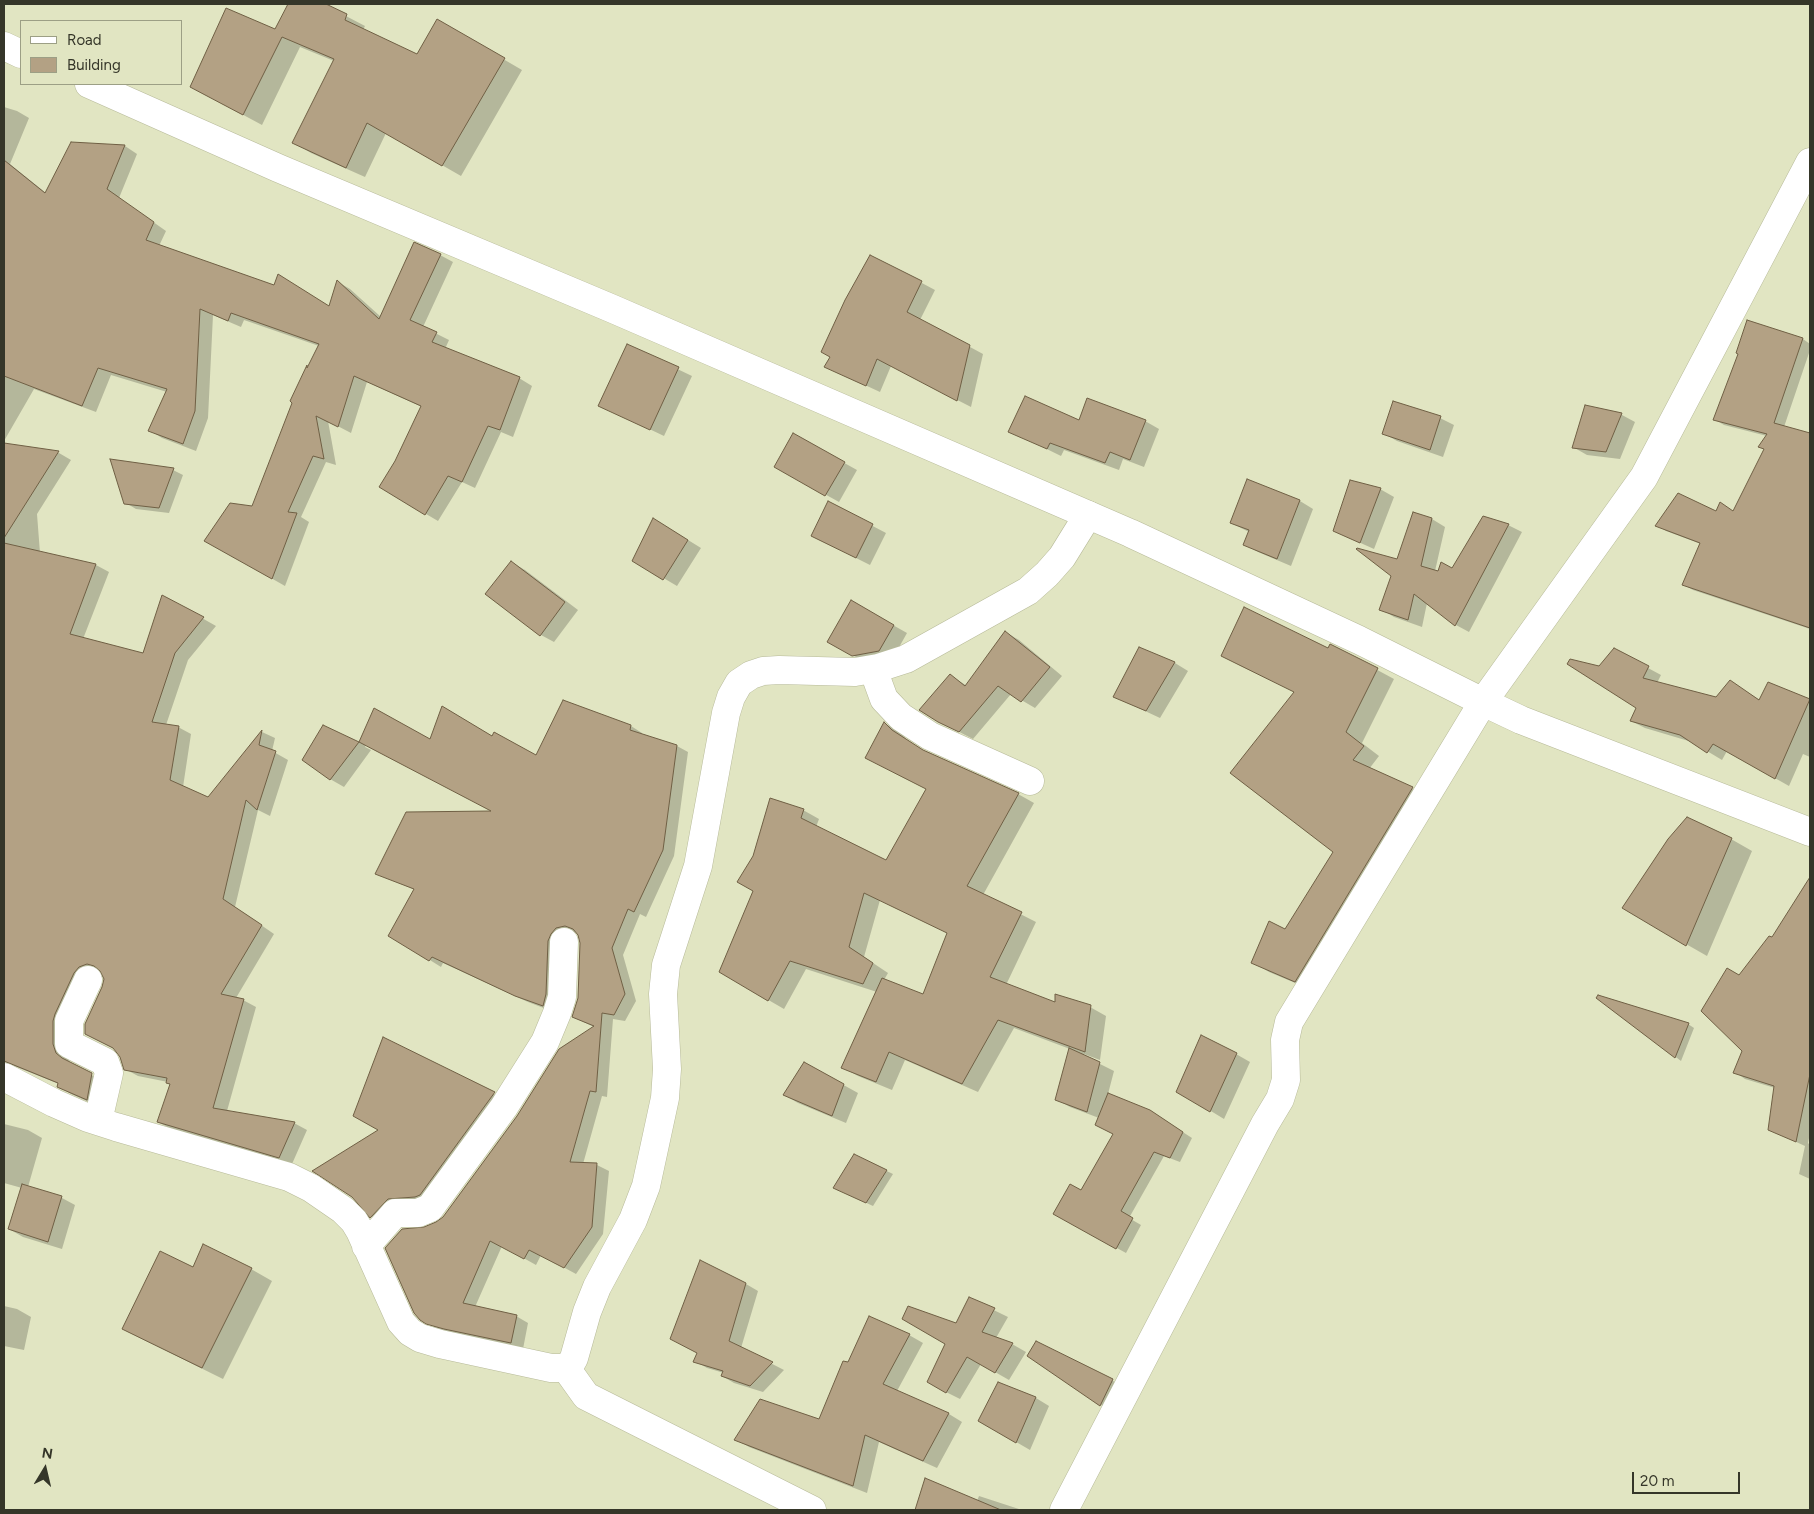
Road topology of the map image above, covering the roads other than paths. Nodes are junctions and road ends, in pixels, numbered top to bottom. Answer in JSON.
{"nodes":[{"id":1,"x":4,"y":46,"type":"edge"},
{"id":2,"x":20,"y":54,"type":"edge"},
{"id":3,"x":91,"y":85,"type":"edge"},
{"id":4,"x":1810,"y":162,"type":"edge"},
{"id":5,"x":1088,"y":515,"type":"junction"},
{"id":6,"x":873,"y":669,"type":"junction"},
{"id":7,"x":1483,"y":702,"type":"junction"},
{"id":8,"x":1030,"y":781,"type":"dead end"},
{"id":9,"x":1810,"y":832,"type":"edge"},
{"id":10,"x":564,"y":942,"type":"dead end"},
{"id":11,"x":88,"y":980,"type":"dead end"},
{"id":12,"x":4,"y":1077,"type":"edge"},
{"id":13,"x":98,"y":1121,"type":"junction"},
{"id":14,"x":366,"y":1246,"type":"junction"},
{"id":15,"x":566,"y":1368,"type":"junction"},
{"id":16,"x":812,"y":1510,"type":"edge"},
{"id":17,"x":1064,"y":1510,"type":"edge"}],
"edges":[{"from":1,"to":2,"type":"street"},
{"from":3,"to":5,"type":"street"},
{"from":4,"to":7,"type":"street"},
{"from":5,"to":6,"type":"street"},
{"from":5,"to":7,"type":"street"},
{"from":6,"to":8,"type":"street"},
{"from":6,"to":15,"type":"street"},
{"from":7,"to":9,"type":"street"},
{"from":7,"to":17,"type":"street"},
{"from":10,"to":14,"type":"street"},
{"from":11,"to":13,"type":"street"},
{"from":12,"to":13,"type":"street"},
{"from":13,"to":14,"type":"street"},
{"from":14,"to":15,"type":"street"},
{"from":15,"to":16,"type":"street"}]}
